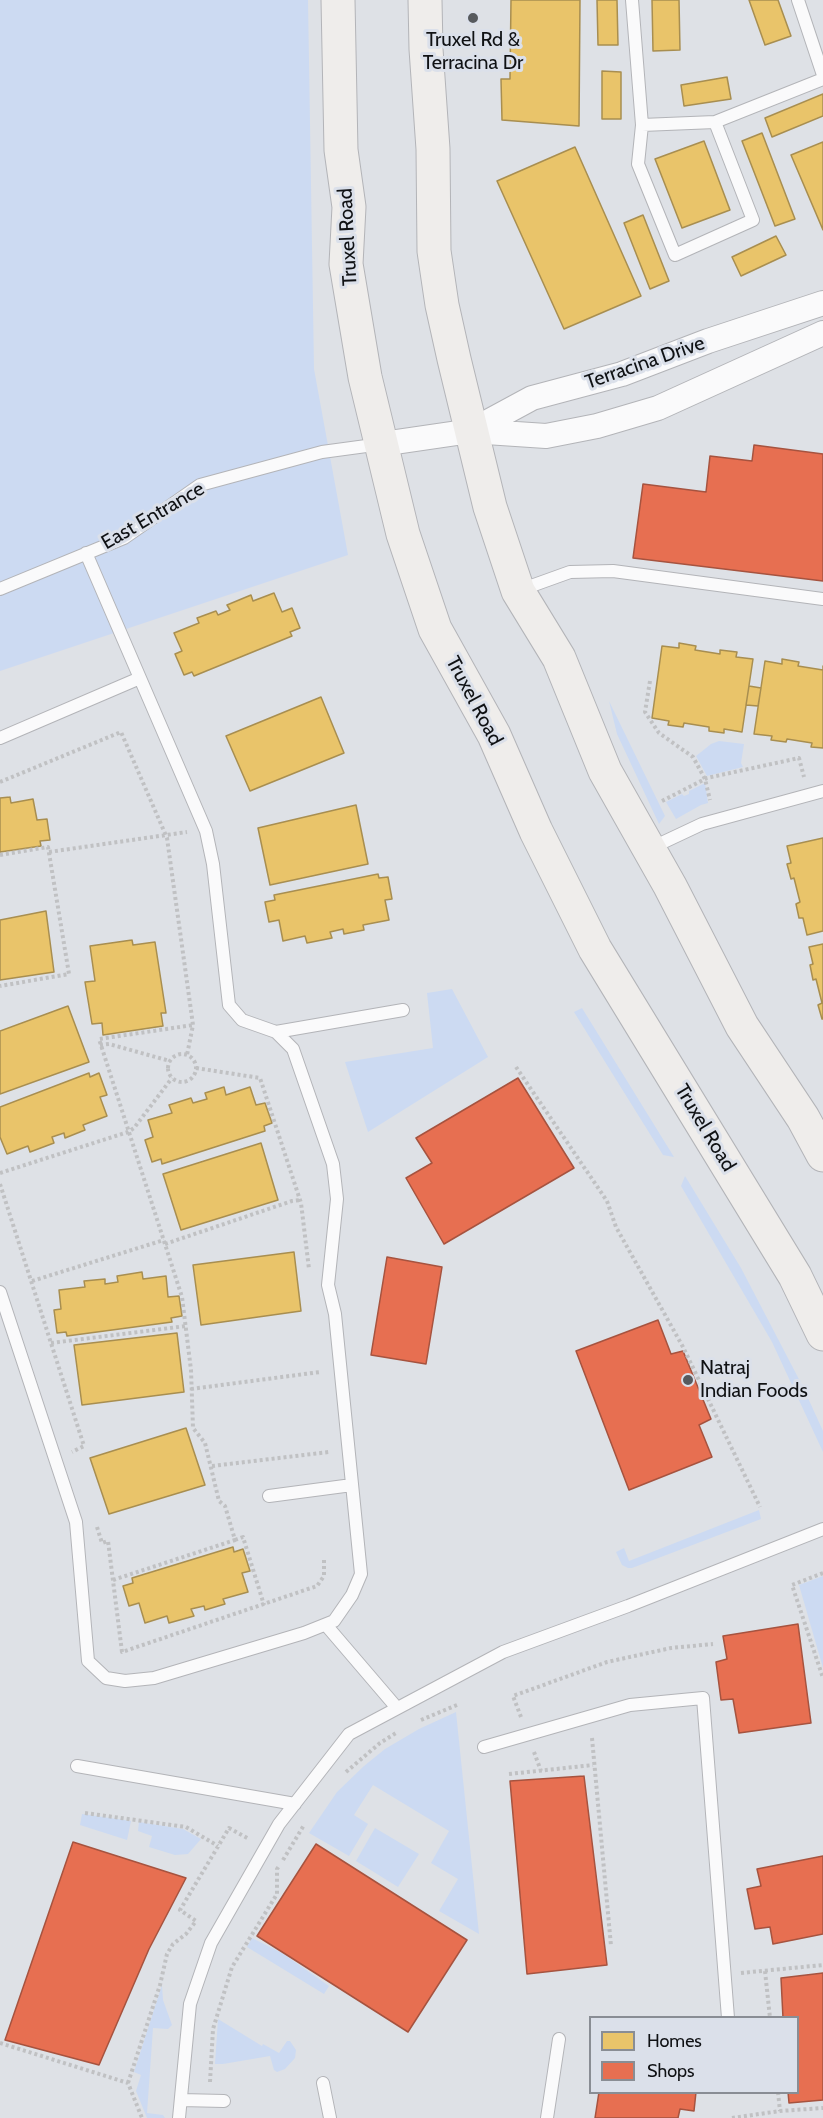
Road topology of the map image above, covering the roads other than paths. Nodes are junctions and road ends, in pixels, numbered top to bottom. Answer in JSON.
{"nodes":[{"id":1,"x":338,"y":0,"type":"edge"},
{"id":2,"x":425,"y":0,"type":"edge"},
{"id":3,"x":632,"y":0,"type":"edge"},
{"id":4,"x":798,"y":0,"type":"edge"},
{"id":5,"x":823,"y":77,"type":"edge"},
{"id":6,"x":715,"y":123,"type":"junction"},
{"id":7,"x":642,"y":125,"type":"junction"},
{"id":8,"x":823,"y":303,"type":"edge"},
{"id":9,"x":823,"y":333,"type":"edge"},
{"id":10,"x":471,"y":431,"type":"junction"},
{"id":11,"x":382,"y":444,"type":"junction"},
{"id":12,"x":86,"y":554,"type":"junction"},
{"id":13,"x":0,"y":589,"type":"edge"},
{"id":14,"x":518,"y":591,"type":"junction"},
{"id":15,"x":823,"y":599,"type":"edge"},
{"id":16,"x":140,"y":678,"type":"junction"},
{"id":17,"x":0,"y":738,"type":"edge"},
{"id":18,"x":823,"y":791,"type":"edge"},
{"id":19,"x":649,"y":849,"type":"junction"},
{"id":20,"x":403,"y":1010,"type":"dead end"},
{"id":21,"x":276,"y":1032,"type":"junction"},
{"id":22,"x":823,"y":1155,"type":"edge"},
{"id":23,"x":0,"y":1292,"type":"edge"},
{"id":24,"x":823,"y":1334,"type":"edge"},
{"id":25,"x":352,"y":1485,"type":"junction"},
{"id":26,"x":269,"y":1496,"type":"dead end"},
{"id":27,"x":823,"y":1529,"type":"edge"},
{"id":28,"x":326,"y":1625,"type":"junction"},
{"id":29,"x":397,"y":1708,"type":"junction"},
{"id":30,"x":484,"y":1747,"type":"dead end"},
{"id":31,"x":77,"y":1767,"type":"dead end"},
{"id":32,"x":295,"y":1803,"type":"junction"},
{"id":33,"x":728,"y":2016,"type":"edge"},
{"id":34,"x":559,"y":2039,"type":"dead end"},
{"id":35,"x":323,"y":2083,"type":"dead end"},
{"id":36,"x":181,"y":2100,"type":"junction"},
{"id":37,"x":224,"y":2101,"type":"dead end"},
{"id":38,"x":179,"y":2118,"type":"edge"},
{"id":39,"x":330,"y":2118,"type":"edge"},
{"id":40,"x":547,"y":2118,"type":"edge"}],
"edges":[{"from":1,"to":11,"type":"main road","name":"Truxel Road"},
{"from":2,"to":10,"type":"main road"},
{"from":3,"to":7,"type":"lane"},
{"from":4,"to":5,"type":"lane"},
{"from":5,"to":6,"type":"lane"},
{"from":6,"to":7,"type":"lane"},
{"from":6,"to":7,"type":"lane"},
{"from":8,"to":10,"type":"street","name":"Terracina Drive"},
{"from":9,"to":10,"type":"street","name":"Terracina Drive"},
{"from":10,"to":11,"type":"street","name":"Terracina Drive"},
{"from":10,"to":14,"type":"main road"},
{"from":11,"to":12,"type":"lane","name":"East Entrance"},
{"from":11,"to":24,"type":"main road","name":"Truxel Road"},
{"from":12,"to":13,"type":"lane","name":"East Entrance"},
{"from":12,"to":16,"type":"lane"},
{"from":14,"to":15,"type":"lane"},
{"from":14,"to":19,"type":"main road"},
{"from":16,"to":17,"type":"lane"},
{"from":16,"to":21,"type":"lane"},
{"from":18,"to":19,"type":"lane"},
{"from":19,"to":22,"type":"main road"},
{"from":20,"to":21,"type":"lane"},
{"from":21,"to":25,"type":"lane"},
{"from":23,"to":28,"type":"lane"},
{"from":25,"to":26,"type":"lane"},
{"from":25,"to":28,"type":"lane"},
{"from":27,"to":29,"type":"lane"},
{"from":28,"to":29,"type":"lane"},
{"from":29,"to":32,"type":"lane"},
{"from":30,"to":33,"type":"lane"},
{"from":31,"to":32,"type":"lane"},
{"from":32,"to":36,"type":"lane"},
{"from":34,"to":40,"type":"lane"},
{"from":35,"to":39,"type":"lane"},
{"from":36,"to":37,"type":"lane"},
{"from":36,"to":38,"type":"lane"}]}
